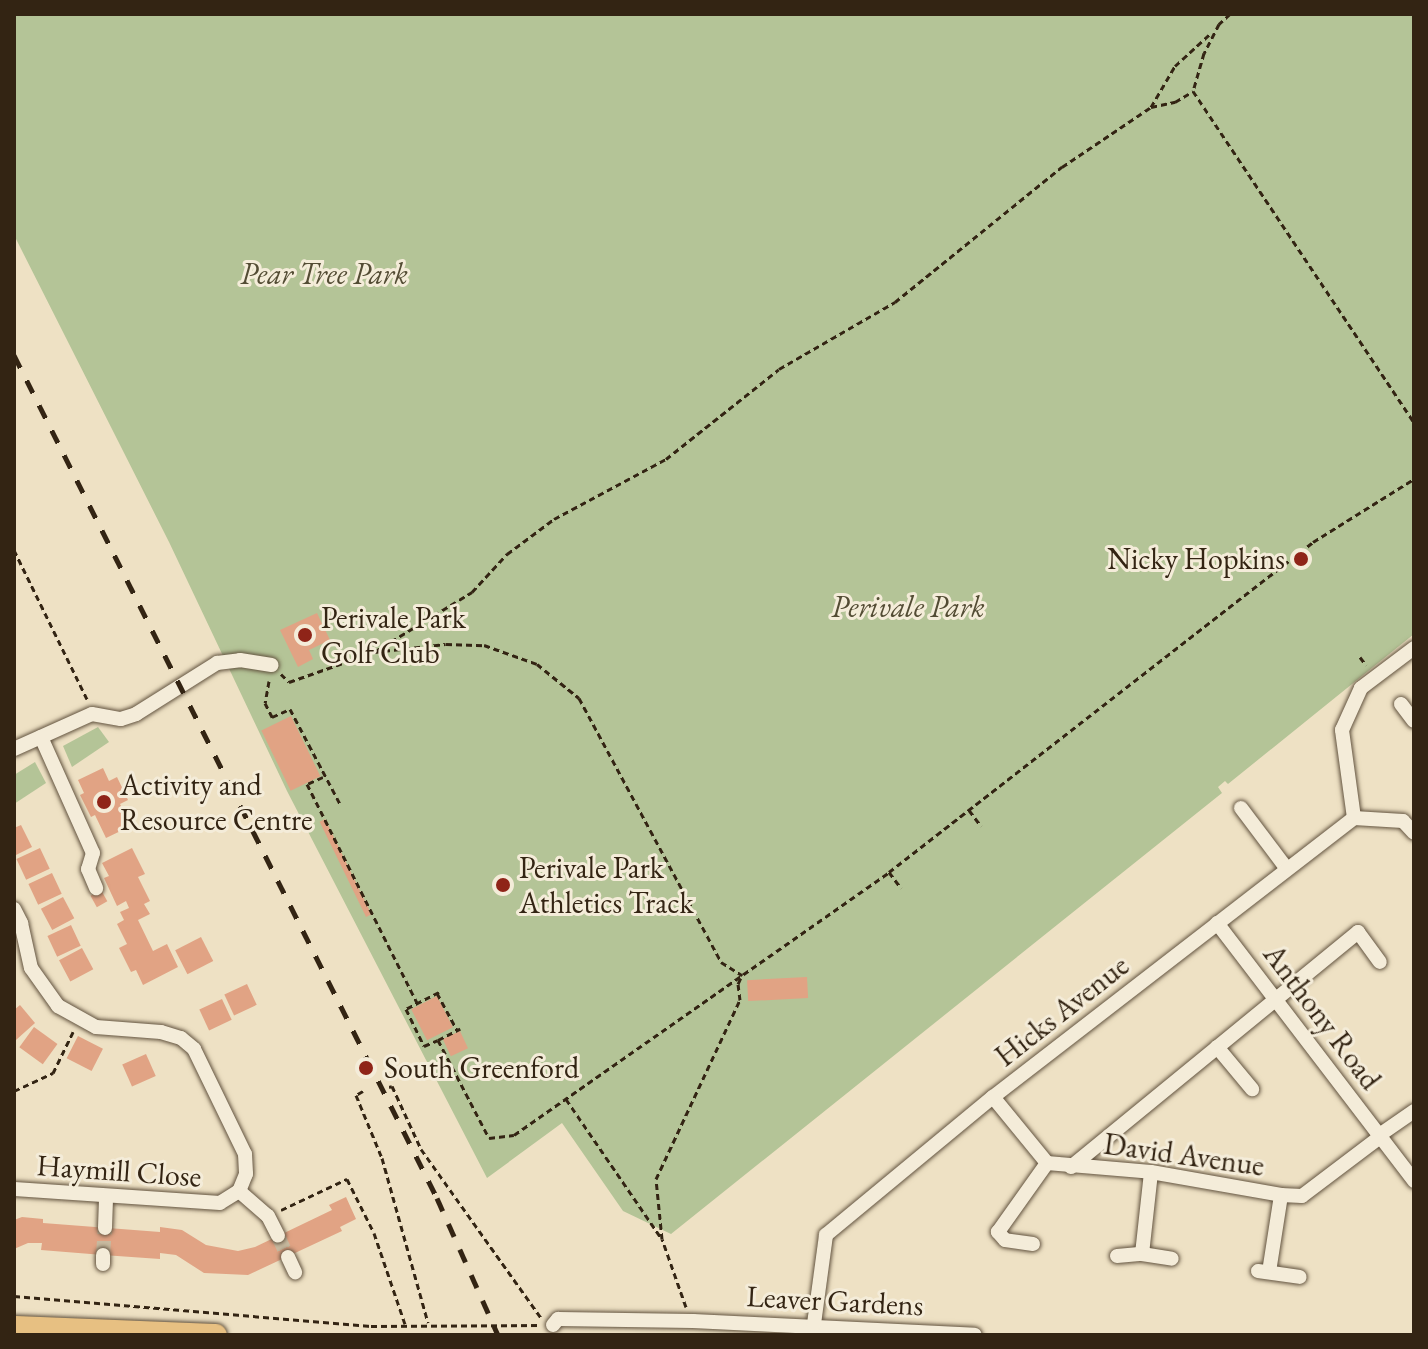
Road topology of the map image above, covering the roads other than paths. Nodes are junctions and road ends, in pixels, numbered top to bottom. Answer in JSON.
{"nodes":[{"id":1,"x":1414,"y":648,"type":"edge"},
{"id":2,"x":272,"y":665,"type":"road end"},
{"id":3,"x":1401,"y":704,"type":"dead end"},
{"id":4,"x":1414,"y":721,"type":"edge"},
{"id":5,"x":41,"y":737,"type":"junction"},
{"id":6,"x":14,"y":749,"type":"edge"},
{"id":7,"x":1241,"y":808,"type":"dead end"},
{"id":8,"x":1354,"y":818,"type":"junction"},
{"id":9,"x":1414,"y":833,"type":"edge"},
{"id":10,"x":1287,"y":869,"type":"junction"},
{"id":11,"x":96,"y":888,"type":"dead end"},
{"id":12,"x":14,"y":909,"type":"edge"},
{"id":13,"x":1217,"y":923,"type":"junction"},
{"id":14,"x":1380,"y":962,"type":"dead end"},
{"id":15,"x":1275,"y":997,"type":"junction"},
{"id":16,"x":1217,"y":1047,"type":"junction"},
{"id":17,"x":1252,"y":1089,"type":"dead end"},
{"id":18,"x":993,"y":1097,"type":"junction"},
{"id":19,"x":1414,"y":1111,"type":"edge"},
{"id":20,"x":1379,"y":1137,"type":"junction"},
{"id":21,"x":1047,"y":1163,"type":"junction"},
{"id":22,"x":1071,"y":1167,"type":"junction"},
{"id":23,"x":1151,"y":1172,"type":"junction"},
{"id":24,"x":1414,"y":1181,"type":"edge"},
{"id":25,"x":14,"y":1189,"type":"edge"},
{"id":26,"x":239,"y":1191,"type":"junction"},
{"id":27,"x":1281,"y":1195,"type":"junction"},
{"id":28,"x":106,"y":1197,"type":"junction"},
{"id":29,"x":105,"y":1228,"type":"tunnel mouth"},
{"id":30,"x":278,"y":1236,"type":"tunnel mouth"},
{"id":31,"x":1033,"y":1244,"type":"dead end"},
{"id":32,"x":1142,"y":1254,"type":"junction"},
{"id":33,"x":1117,"y":1256,"type":"dead end"},
{"id":34,"x":288,"y":1257,"type":"tunnel mouth"},
{"id":35,"x":1172,"y":1259,"type":"dead end"},
{"id":36,"x":295,"y":1272,"type":"dead end"},
{"id":37,"x":1300,"y":1277,"type":"dead end"},
{"id":38,"x":14,"y":1319,"type":"edge"},
{"id":39,"x":549,"y":1326,"type":"road end"},
{"id":40,"x":14,"y":1327,"type":"edge"},
{"id":41,"x":98,"y":1328,"type":"junction"},
{"id":42,"x":810,"y":1330,"type":"edge"},
{"id":43,"x":216,"y":1335,"type":"edge"},
{"id":44,"x":975,"y":1335,"type":"edge"}],
"edges":[{"from":1,"to":8,"type":"street"},
{"from":2,"to":5,"type":"street"},
{"from":3,"to":4,"type":"street"},
{"from":5,"to":6,"type":"street"},
{"from":5,"to":11,"type":"street"},
{"from":7,"to":10,"type":"street"},
{"from":8,"to":9,"type":"street"},
{"from":8,"to":10,"type":"street","name":"Hicks Avenue"},
{"from":10,"to":13,"type":"street","name":"Hicks Avenue"},
{"from":12,"to":26,"type":"street","name":"Haymill Close"},
{"from":13,"to":15,"type":"street","name":"Anthony Road"},
{"from":13,"to":18,"type":"street","name":"Hicks Avenue"},
{"from":14,"to":15,"type":"street"},
{"from":15,"to":16,"type":"street"},
{"from":15,"to":20,"type":"street","name":"Anthony Road"},
{"from":16,"to":17,"type":"street"},
{"from":16,"to":22,"type":"street"},
{"from":18,"to":21,"type":"street"},
{"from":18,"to":42,"type":"street","name":"Hicks Avenue"},
{"from":19,"to":20,"type":"street","name":"David Avenue"},
{"from":20,"to":24,"type":"street","name":"Anthony Road"},
{"from":20,"to":27,"type":"street","name":"David Avenue"},
{"from":21,"to":22,"type":"street","name":"David Avenue"},
{"from":21,"to":31,"type":"street"},
{"from":22,"to":23,"type":"street","name":"David Avenue"},
{"from":23,"to":27,"type":"street","name":"David Avenue"},
{"from":23,"to":32,"type":"street"},
{"from":25,"to":28,"type":"street","name":"Haymill Close"},
{"from":26,"to":28,"type":"street","name":"Haymill Close"},
{"from":26,"to":30,"type":"street"},
{"from":27,"to":37,"type":"street"},
{"from":28,"to":29,"type":"street"},
{"from":32,"to":33,"type":"street"},
{"from":32,"to":35,"type":"street"},
{"from":34,"to":36,"type":"street"},
{"from":38,"to":41,"type":"highway"},
{"from":39,"to":42,"type":"street","name":"Leaver Gardens"},
{"from":40,"to":41,"type":"highway"},
{"from":41,"to":43,"type":"highway"},
{"from":42,"to":44,"type":"street","name":"Leaver Gardens"}]}
